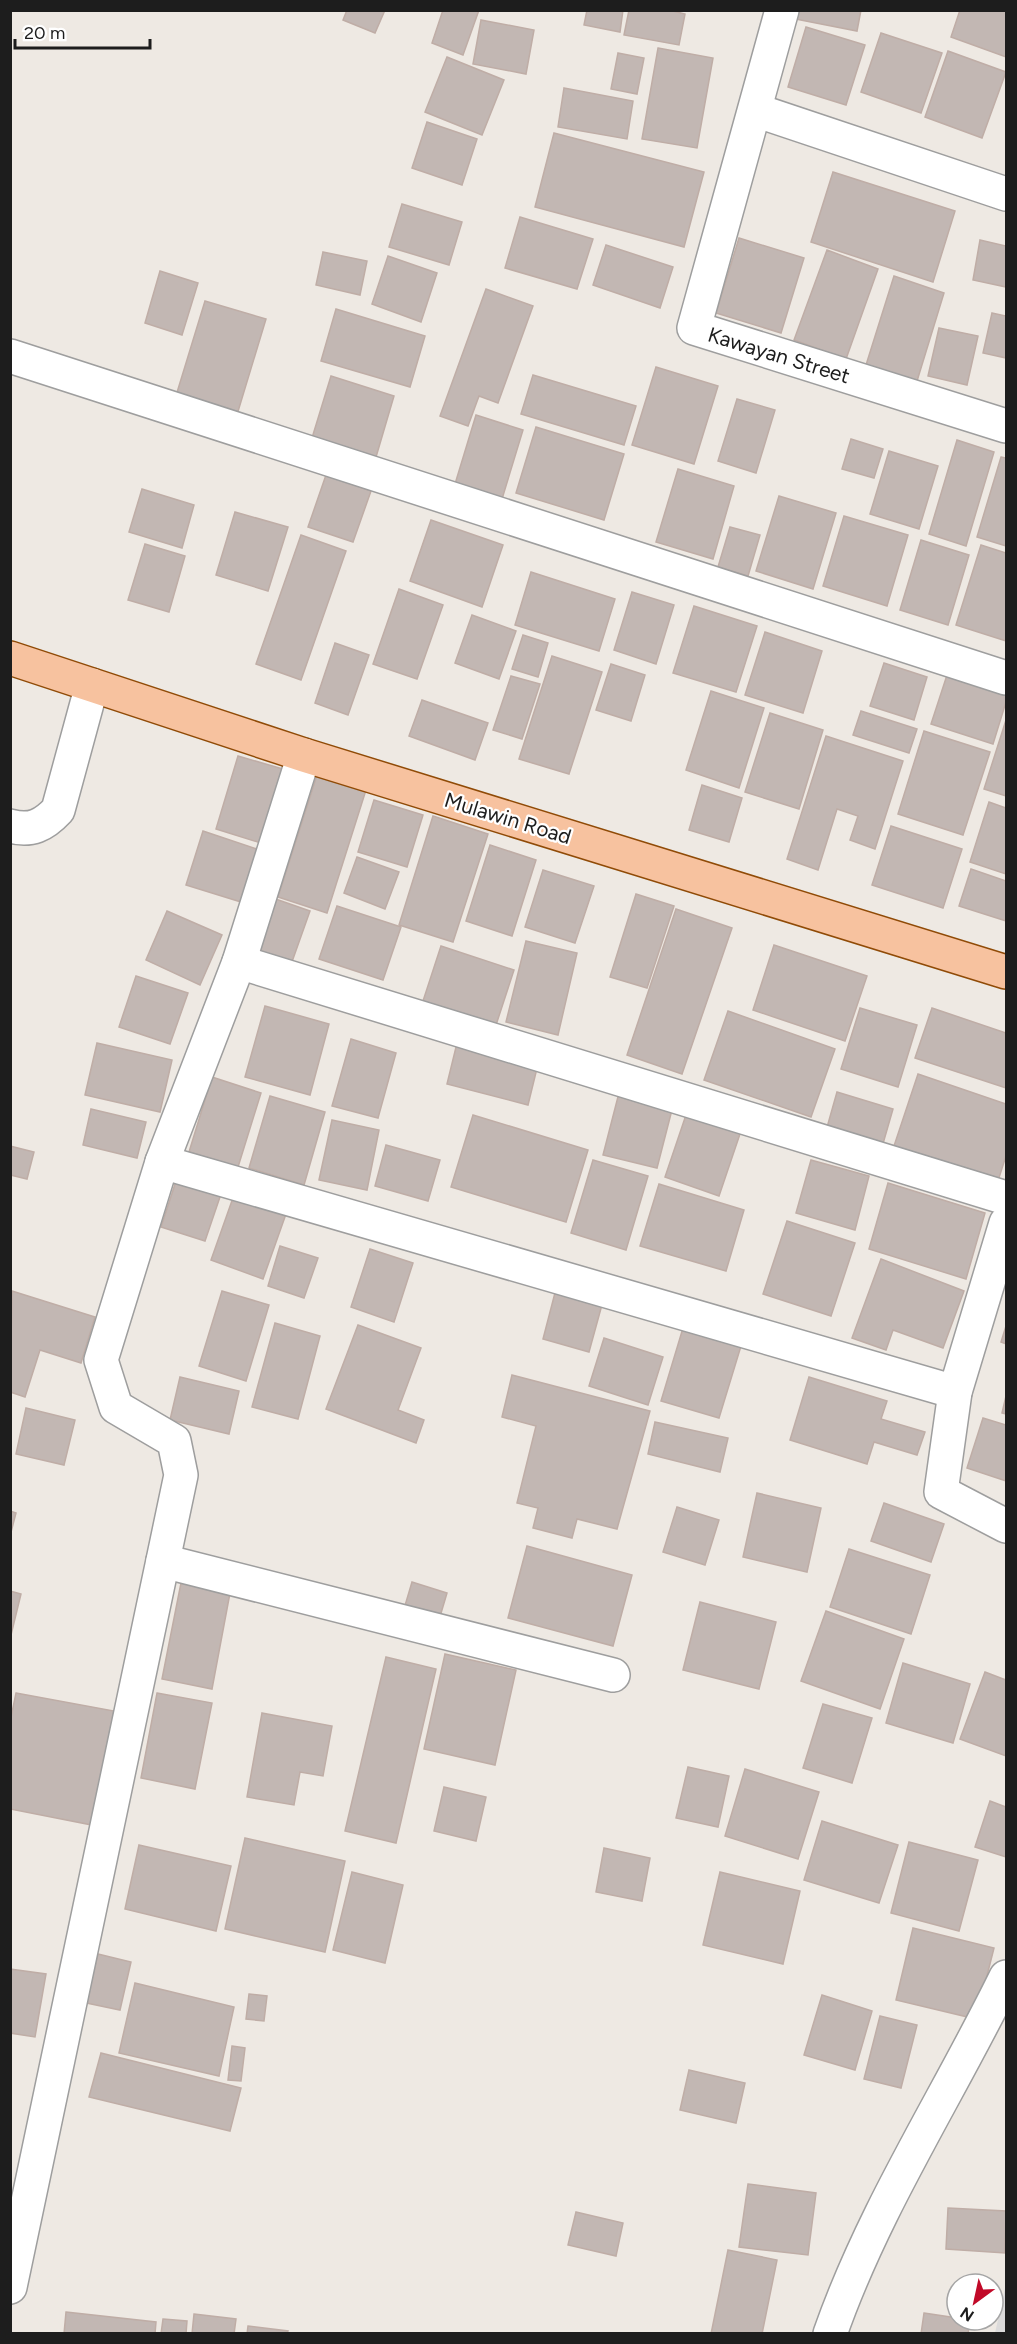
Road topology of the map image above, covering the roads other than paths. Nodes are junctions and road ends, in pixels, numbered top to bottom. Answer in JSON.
{"nodes":[{"id":1,"x":782,"y":10,"type":"edge"},
{"id":2,"x":755,"y":110,"type":"junction"},
{"id":3,"x":1006,"y":194,"type":"edge"},
{"id":4,"x":10,"y":356,"type":"edge"},
{"id":5,"x":1006,"y":426,"type":"edge"},
{"id":6,"x":10,"y":658,"type":"edge"},
{"id":7,"x":1006,"y":678,"type":"edge"},
{"id":8,"x":92,"y":685,"type":"junction"},
{"id":9,"x":304,"y":755,"type":"junction"},
{"id":10,"x":10,"y":826,"type":"edge"},
{"id":11,"x":239,"y":962,"type":"junction"},
{"id":12,"x":1006,"y":972,"type":"edge"},
{"id":13,"x":162,"y":1162,"type":"junction"},
{"id":14,"x":1006,"y":1198,"type":"edge"},
{"id":15,"x":1006,"y":1223,"type":"edge"},
{"id":16,"x":955,"y":1392,"type":"junction"},
{"id":17,"x":1006,"y":1526,"type":"edge"},
{"id":18,"x":163,"y":1561,"type":"junction"},
{"id":19,"x":613,"y":1675,"type":"dead end"},
{"id":20,"x":1006,"y":1977,"type":"edge"},
{"id":21,"x":10,"y":2287,"type":"edge"},
{"id":22,"x":830,"y":2334,"type":"edge"}],
"edges":[{"from":1,"to":2,"type":"street","name":"Kawayan Street"},
{"from":2,"to":3,"type":"street"},
{"from":2,"to":5,"type":"street","name":"Kawayan Street"},
{"from":4,"to":7,"type":"street"},
{"from":6,"to":8,"type":"main road","name":"Mulawin Road"},
{"from":8,"to":9,"type":"main road","name":"Mulawin Road"},
{"from":8,"to":10,"type":"street"},
{"from":9,"to":11,"type":"street"},
{"from":9,"to":12,"type":"main road","name":"Mulawin Road"},
{"from":11,"to":13,"type":"street"},
{"from":11,"to":14,"type":"street"},
{"from":13,"to":16,"type":"street"},
{"from":13,"to":18,"type":"street"},
{"from":15,"to":16,"type":"street"},
{"from":16,"to":17,"type":"street"},
{"from":18,"to":19,"type":"street"},
{"from":18,"to":21,"type":"street"},
{"from":20,"to":22,"type":"street"}]}
